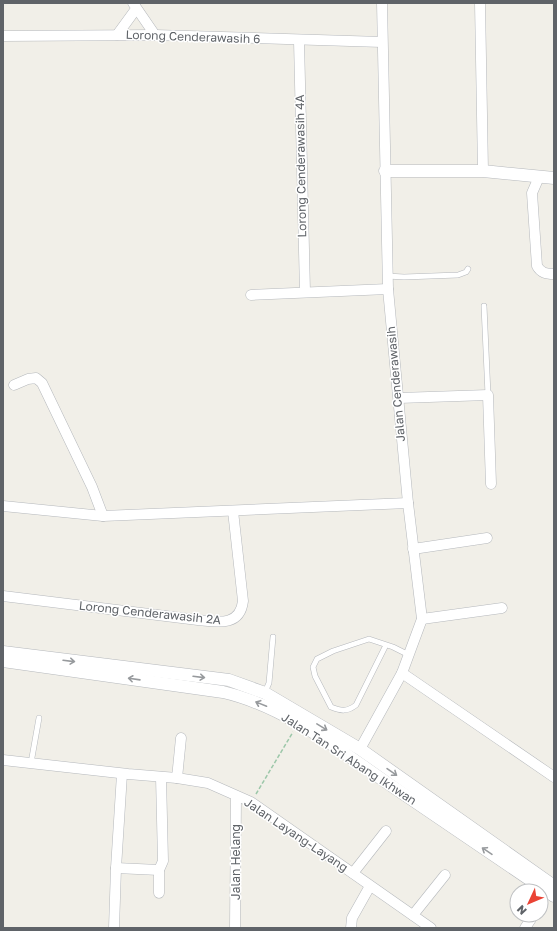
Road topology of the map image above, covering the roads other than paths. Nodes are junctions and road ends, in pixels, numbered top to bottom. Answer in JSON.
{"nodes":[{"id":1,"x":382,"y":3,"type":"edge"},
{"id":2,"x":480,"y":3,"type":"edge"},
{"id":3,"x":134,"y":6,"type":"edge"},
{"id":4,"x":117,"y":35,"type":"junction"},
{"id":5,"x":155,"y":35,"type":"junction"},
{"id":6,"x":3,"y":36,"type":"edge"},
{"id":7,"x":299,"y":41,"type":"junction"},
{"id":8,"x":382,"y":42,"type":"junction"},
{"id":9,"x":385,"y":171,"type":"junction"},
{"id":10,"x":483,"y":172,"type":"junction"},
{"id":11,"x":539,"y":177,"type":"junction"},
{"id":12,"x":554,"y":178,"type":"edge"},
{"id":13,"x":468,"y":269,"type":"dead end"},
{"id":14,"x":554,"y":274,"type":"edge"},
{"id":15,"x":387,"y":276,"type":"junction"},
{"id":16,"x":388,"y":289,"type":"junction"},
{"id":17,"x":305,"y":292,"type":"junction"},
{"id":18,"x":251,"y":295,"type":"dead end"},
{"id":19,"x":484,"y":306,"type":"dead end"},
{"id":20,"x":14,"y":385,"type":"dead end"},
{"id":21,"x":488,"y":394,"type":"junction"},
{"id":22,"x":399,"y":398,"type":"junction"},
{"id":23,"x":491,"y":484,"type":"dead end"},
{"id":24,"x":408,"y":503,"type":"junction"},
{"id":25,"x":3,"y":506,"type":"edge"},
{"id":26,"x":233,"y":511,"type":"junction"},
{"id":27,"x":103,"y":516,"type":"junction"},
{"id":28,"x":487,"y":538,"type":"dead end"},
{"id":29,"x":413,"y":549,"type":"junction"},
{"id":30,"x":3,"y":596,"type":"edge"},
{"id":31,"x":502,"y":608,"type":"dead end"},
{"id":32,"x":422,"y":619,"type":"junction"},
{"id":33,"x":273,"y":637,"type":"dead end"},
{"id":34,"x":386,"y":645,"type":"junction"},
{"id":35,"x":3,"y":652,"type":"edge"},
{"id":36,"x":409,"y":655,"type":"junction"},
{"id":37,"x":3,"y":661,"type":"edge"},
{"id":38,"x":402,"y":673,"type":"junction"},
{"id":39,"x":265,"y":693,"type":"junction"},
{"id":40,"x":39,"y":718,"type":"dead end"},
{"id":41,"x":181,"y":738,"type":"dead end"},
{"id":42,"x":360,"y":749,"type":"junction"},
{"id":43,"x":3,"y":760,"type":"edge"},
{"id":44,"x":32,"y":763,"type":"junction"},
{"id":45,"x":122,"y":774,"type":"junction"},
{"id":46,"x":161,"y":777,"type":"junction"},
{"id":47,"x":554,"y":777,"type":"edge"},
{"id":48,"x":178,"y":778,"type":"junction"},
{"id":49,"x":236,"y":796,"type":"junction"},
{"id":50,"x":386,"y":831,"type":"dead end"},
{"id":51,"x":116,"y":868,"type":"junction"},
{"id":52,"x":159,"y":870,"type":"junction"},
{"id":53,"x":353,"y":873,"type":"junction"},
{"id":54,"x":445,"y":875,"type":"dead end"},
{"id":55,"x":370,"y":886,"type":"junction"},
{"id":56,"x":554,"y":886,"type":"edge"},
{"id":57,"x":159,"y":893,"type":"dead end"},
{"id":58,"x":554,"y":896,"type":"edge"},
{"id":59,"x":413,"y":915,"type":"junction"},
{"id":60,"x":114,"y":928,"type":"edge"},
{"id":61,"x":235,"y":928,"type":"edge"},
{"id":62,"x":351,"y":928,"type":"edge"},
{"id":63,"x":431,"y":928,"type":"edge"}],
"edges":[{"from":1,"to":8,"type":"street","name":"Jalan Cenderawasih"},
{"from":2,"to":10,"type":"street"},
{"from":3,"to":4,"type":"street"},
{"from":3,"to":5,"type":"street"},
{"from":4,"to":5,"type":"street","name":"Lorong Cenderawasih 6"},
{"from":4,"to":6,"type":"street","name":"Lorong Cenderawasih 6"},
{"from":5,"to":7,"type":"street","name":"Lorong Cenderawasih 6"},
{"from":7,"to":8,"type":"street","name":"Lorong Cenderawasih 6"},
{"from":7,"to":17,"type":"street","name":"Lorong Cenderawasih 4A"},
{"from":8,"to":9,"type":"street","name":"Jalan Cenderawasih"},
{"from":9,"to":10,"type":"street"},
{"from":9,"to":15,"type":"street","name":"Jalan Cenderawasih"},
{"from":10,"to":11,"type":"street"},
{"from":11,"to":12,"type":"street"},
{"from":11,"to":14,"type":"street"},
{"from":13,"to":15,"type":"lane"},
{"from":15,"to":16,"type":"street","name":"Jalan Cenderawasih"},
{"from":16,"to":17,"type":"street"},
{"from":16,"to":22,"type":"street","name":"Jalan Cenderawasih"},
{"from":17,"to":18,"type":"street"},
{"from":19,"to":21,"type":"lane"},
{"from":20,"to":27,"type":"street"},
{"from":21,"to":22,"type":"street"},
{"from":21,"to":23,"type":"street"},
{"from":22,"to":24,"type":"street","name":"Jalan Cenderawasih"},
{"from":24,"to":26,"type":"street"},
{"from":24,"to":29,"type":"street","name":"Jalan Cenderawasih"},
{"from":25,"to":27,"type":"street"},
{"from":26,"to":27,"type":"street"},
{"from":26,"to":30,"type":"street","name":"Lorong Cenderawasih 2A"},
{"from":28,"to":29,"type":"street"},
{"from":29,"to":32,"type":"street","name":"Jalan Cenderawasih"},
{"from":31,"to":32,"type":"street"},
{"from":32,"to":36,"type":"street","name":"Jalan Cenderawasih"},
{"from":33,"to":39,"type":"lane"},
{"from":34,"to":34,"type":"lane"},
{"from":34,"to":36,"type":"lane"},
{"from":35,"to":39,"type":"street","one_way":true},
{"from":36,"to":38,"type":"street","name":"Jalan Cenderawasih"},
{"from":58,"to":37,"type":"street","name":"Jalan Tan Sri Abang Ikhwan","one_way":true},
{"from":38,"to":42,"type":"street","name":"Jalan Cenderawasih"},
{"from":38,"to":47,"type":"street"},
{"from":39,"to":42,"type":"street","name":"Jalan Tan Sri Abang Ikhwan","one_way":true},
{"from":40,"to":44,"type":"lane"},
{"from":41,"to":48,"type":"street"},
{"from":42,"to":56,"type":"street","name":"Jalan Tan Sri Abang Ikhwan","one_way":true},
{"from":43,"to":44,"type":"street","name":"Jalan Layang-Layang"},
{"from":44,"to":45,"type":"street","name":"Jalan Layang-Layang"},
{"from":45,"to":46,"type":"street","name":"Jalan Layang-Layang"},
{"from":45,"to":51,"type":"street"},
{"from":46,"to":48,"type":"street","name":"Jalan Layang-Layang"},
{"from":46,"to":52,"type":"street"},
{"from":48,"to":49,"type":"street","name":"Jalan Layang-Layang"},
{"from":49,"to":53,"type":"street","name":"Jalan Layang-Layang"},
{"from":49,"to":61,"type":"street","name":"Jalan Helang"},
{"from":50,"to":53,"type":"street"},
{"from":51,"to":52,"type":"street"},
{"from":51,"to":60,"type":"street"},
{"from":52,"to":57,"type":"street"},
{"from":53,"to":55,"type":"street","name":"Jalan Layang-Layang"},
{"from":54,"to":59,"type":"street"},
{"from":55,"to":59,"type":"street","name":"Jalan Layang-Layang"},
{"from":55,"to":62,"type":"street"},
{"from":59,"to":63,"type":"street","name":"Jalan Layang-Layang"}]}
